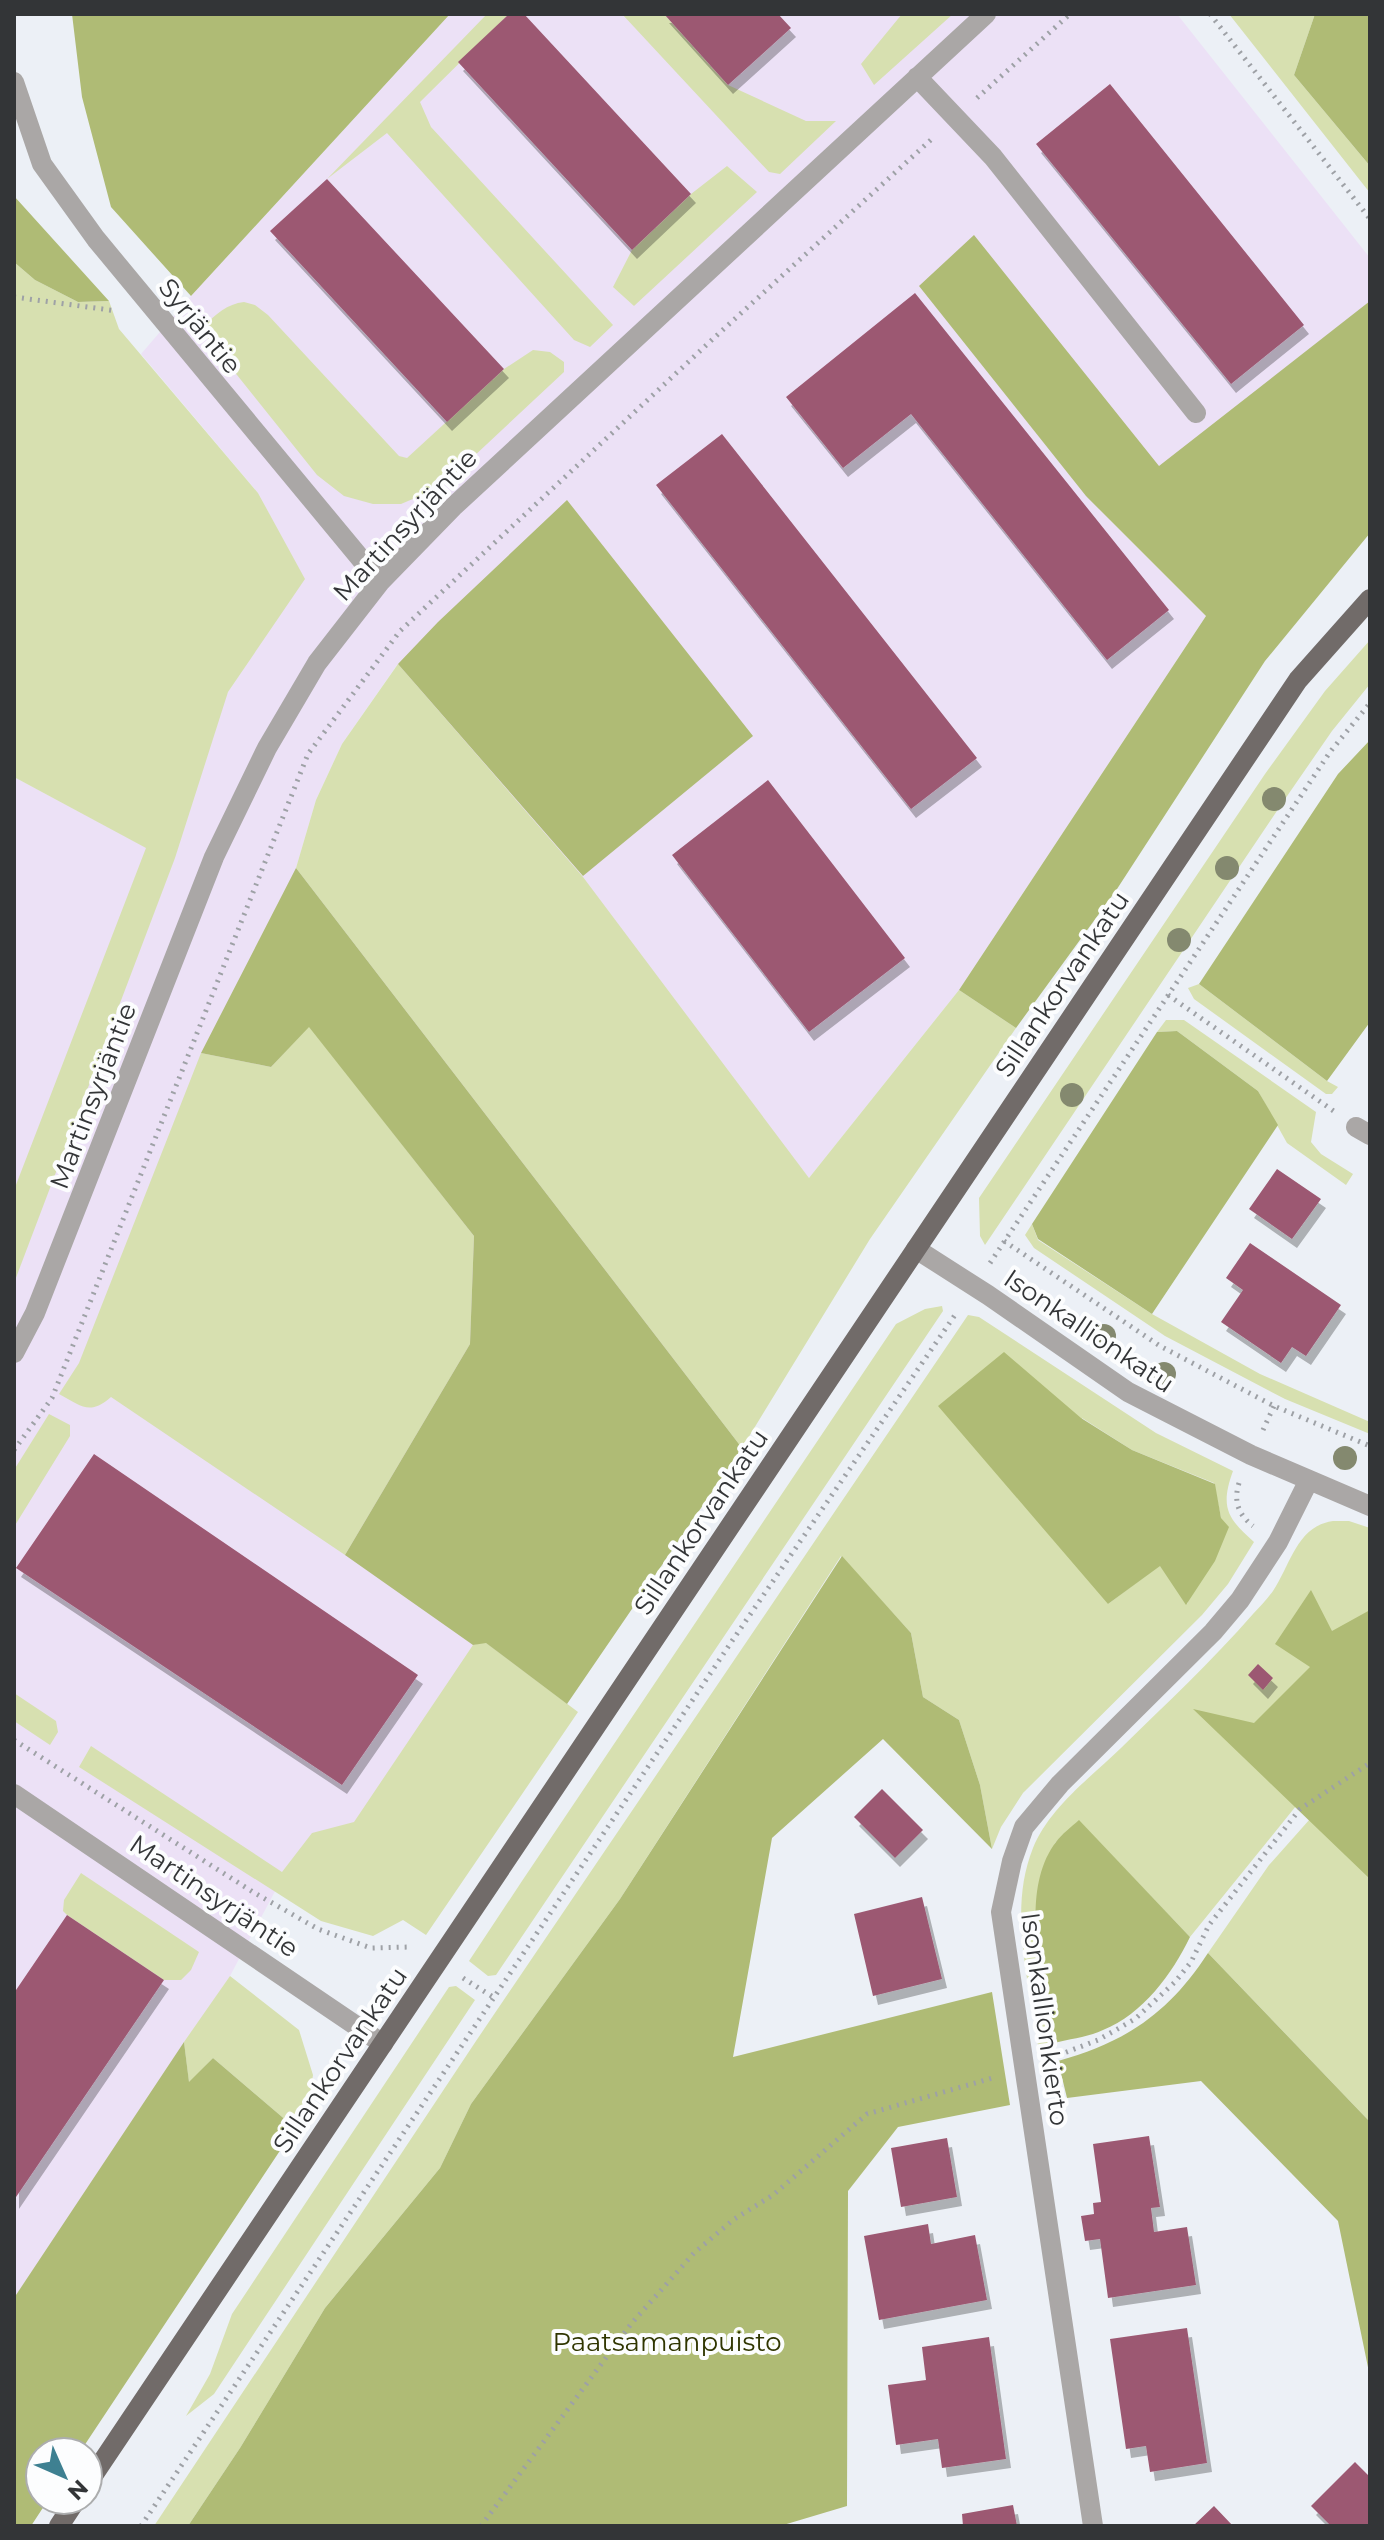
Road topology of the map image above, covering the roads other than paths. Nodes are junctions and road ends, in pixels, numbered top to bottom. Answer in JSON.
{"nodes":[{"id":1,"x":986,"y":14,"type":"edge"},
{"id":2,"x":917,"y":77,"type":"junction"},
{"id":3,"x":14,"y":82,"type":"edge"},
{"id":4,"x":1196,"y":413,"type":"dead end"},
{"id":5,"x":380,"y":582,"type":"junction"},
{"id":6,"x":1370,"y":599,"type":"edge"},
{"id":7,"x":916,"y":1249,"type":"junction"},
{"id":8,"x":14,"y":1353,"type":"edge"},
{"id":9,"x":1309,"y":1480,"type":"junction"},
{"id":10,"x":1370,"y":1506,"type":"edge"},
{"id":11,"x":14,"y":1794,"type":"edge"},
{"id":12,"x":383,"y":2044,"type":"junction"},
{"id":13,"x":104,"y":2459,"type":"edge"},
{"id":14,"x":1093,"y":2526,"type":"edge"}],
"edges":[{"from":1,"to":2,"type":"street","name":"Martinsyrjäntie"},
{"from":2,"to":4,"type":"street"},
{"from":2,"to":5,"type":"street","name":"Martinsyrjäntie"},
{"from":3,"to":5,"type":"street","name":"Syrjäntie"},
{"from":5,"to":8,"type":"street","name":"Martinsyrjäntie"},
{"from":6,"to":7,"type":"main road","name":"Sillankorvankatu"},
{"from":7,"to":9,"type":"street","name":"Isonkallionkatu"},
{"from":7,"to":12,"type":"main road","name":"Sillankorvankatu"},
{"from":9,"to":10,"type":"street","name":"Isonkallionkatu"},
{"from":9,"to":14,"type":"street","name":"Isonkallionkierto"},
{"from":11,"to":12,"type":"street","name":"Martinsyrjäntie"},
{"from":12,"to":13,"type":"main road","name":"Sillankorvankatu"}]}
